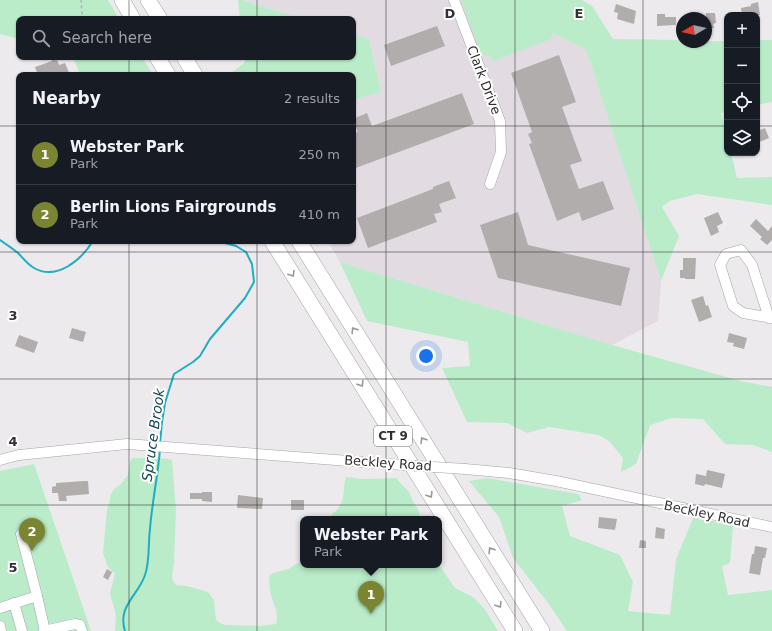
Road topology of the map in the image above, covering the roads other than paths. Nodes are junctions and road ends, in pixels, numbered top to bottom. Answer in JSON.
{"nodes":[{"id":1,"x":122,"y":0,"type":"edge"},
{"id":2,"x":148,"y":0,"type":"edge"},
{"id":3,"x":454,"y":0,"type":"edge"},
{"id":4,"x":131,"y":16,"type":"edge"},
{"id":5,"x":158,"y":16,"type":"edge"},
{"id":6,"x":159,"y":60,"type":"edge"},
{"id":7,"x":186,"y":60,"type":"edge"},
{"id":8,"x":166,"y":72,"type":"edge"},
{"id":9,"x":193,"y":72,"type":"edge"},
{"id":10,"x":490,"y":184,"type":"dead end"},
{"id":11,"x":274,"y":244,"type":"edge"},
{"id":12,"x":300,"y":244,"type":"edge"},
{"id":13,"x":770,"y":318,"type":"edge"},
{"id":14,"x":0,"y":460,"type":"edge"},
{"id":15,"x":772,"y":527,"type":"edge"},
{"id":16,"x":21,"y":534,"type":"dead end"},
{"id":17,"x":37,"y":596,"type":"junction"},
{"id":18,"x":14,"y":603,"type":"junction"},
{"id":19,"x":0,"y":608,"type":"edge"},
{"id":20,"x":0,"y":626,"type":"edge"},
{"id":21,"x":61,"y":629,"type":"edge"},
{"id":22,"x":1,"y":631,"type":"edge"},
{"id":23,"x":22,"y":631,"type":"edge"},
{"id":24,"x":45,"y":631,"type":"edge"},
{"id":25,"x":82,"y":631,"type":"edge"},
{"id":26,"x":515,"y":631,"type":"edge"},
{"id":27,"x":542,"y":631,"type":"edge"}],
"edges":[{"from":1,"to":4,"type":"highway"},
{"from":2,"to":5,"type":"highway"},
{"from":3,"to":10,"type":"street","name":"Clark Drive"},
{"from":6,"to":8,"type":"highway"},
{"from":7,"to":9,"type":"highway"},
{"from":11,"to":26,"type":"highway","number":"CT 9","one_way":true},
{"from":27,"to":12,"type":"highway","number":"CT 9","one_way":true},
{"from":13,"to":13,"type":"street"},
{"from":14,"to":15,"type":"street","name":"Beckley Road","bridge":true},
{"from":16,"to":17,"type":"street"},
{"from":17,"to":18,"type":"street"},
{"from":17,"to":24,"type":"street"},
{"from":18,"to":19,"type":"street"},
{"from":18,"to":23,"type":"street"},
{"from":20,"to":22,"type":"street"},
{"from":21,"to":24,"type":"street"},
{"from":21,"to":25,"type":"street"}]}
